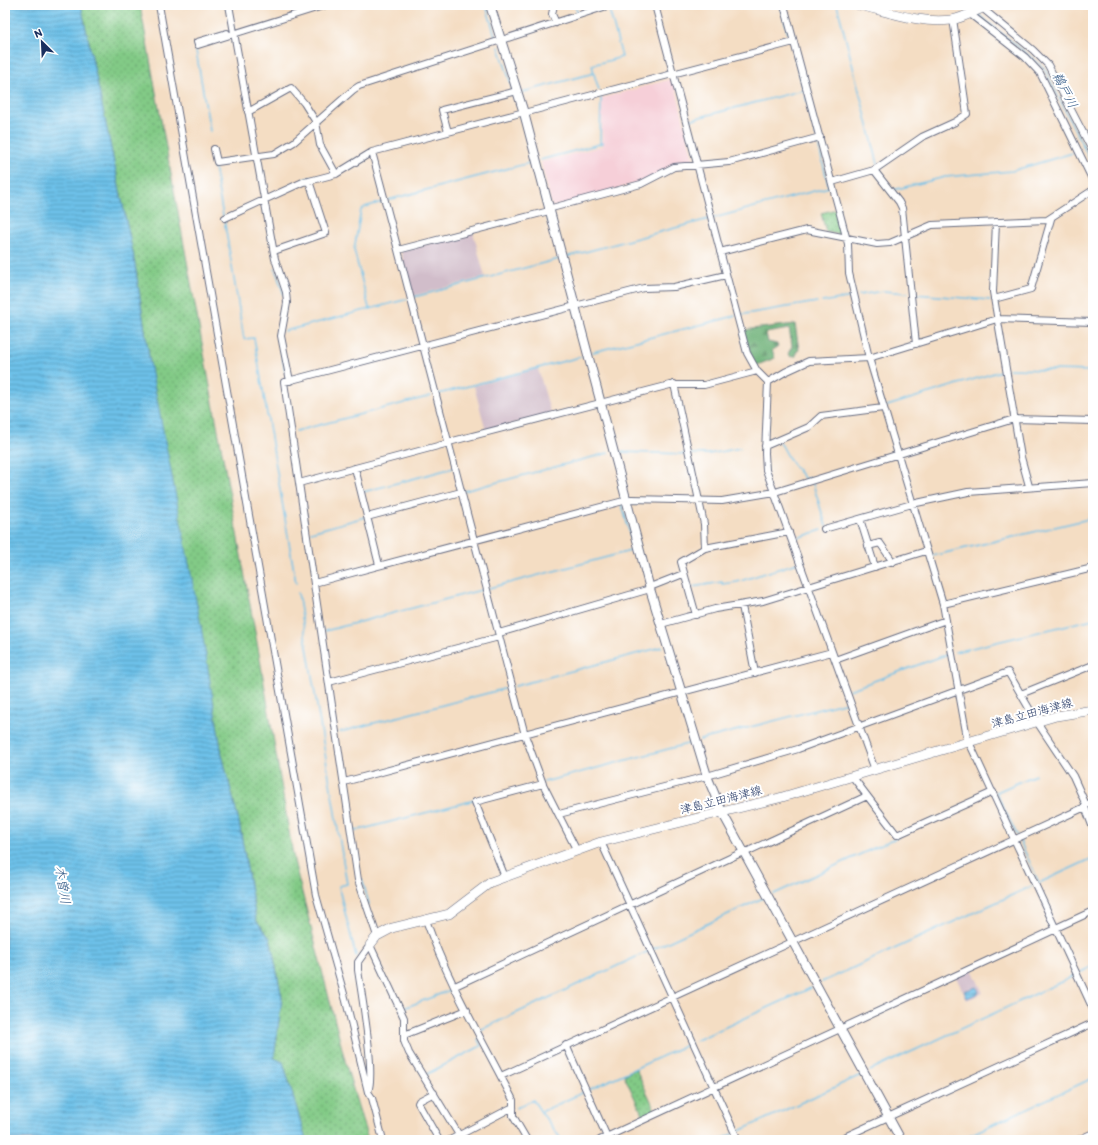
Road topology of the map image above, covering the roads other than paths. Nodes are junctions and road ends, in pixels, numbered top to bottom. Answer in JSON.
{"nodes":[{"id":1,"x":159,"y":5,"type":"edge"},
{"id":2,"x":229,"y":5,"type":"edge"},
{"id":3,"x":314,"y":5,"type":"edge"},
{"id":4,"x":326,"y":5,"type":"edge"},
{"id":5,"x":490,"y":5,"type":"edge"},
{"id":6,"x":554,"y":5,"type":"edge"},
{"id":7,"x":610,"y":5,"type":"edge"},
{"id":8,"x":655,"y":5,"type":"edge"},
{"id":9,"x":784,"y":5,"type":"edge"},
{"id":10,"x":859,"y":5,"type":"edge"},
{"id":11,"x":982,"y":7,"type":"edge"},
{"id":12,"x":971,"y":13,"type":"junction"},
{"id":13,"x":952,"y":20,"type":"junction"},
{"id":14,"x":556,"y":23,"type":"junction"},
{"id":15,"x":231,"y":34,"type":"junction"},
{"id":16,"x":501,"y":41,"type":"junction"},
{"id":17,"x":794,"y":42,"type":"junction"},
{"id":18,"x":197,"y":44,"type":"dead end"},
{"id":19,"x":674,"y":74,"type":"junction"},
{"id":20,"x":517,"y":90,"type":"junction"},
{"id":21,"x":248,"y":112,"type":"junction"},
{"id":22,"x":524,"y":112,"type":"junction"},
{"id":23,"x":316,"y":122,"type":"junction"},
{"id":24,"x":448,"y":132,"type":"junction"},
{"id":25,"x":820,"y":137,"type":"junction"},
{"id":26,"x":214,"y":149,"type":"dead end"},
{"id":27,"x":372,"y":152,"type":"junction"},
{"id":28,"x":1093,"y":152,"type":"edge"},
{"id":29,"x":256,"y":158,"type":"junction"},
{"id":30,"x":697,"y":164,"type":"junction"},
{"id":31,"x":874,"y":170,"type":"junction"},
{"id":32,"x":336,"y":174,"type":"junction"},
{"id":33,"x":309,"y":181,"type":"junction"},
{"id":34,"x":1093,"y":181,"type":"edge"},
{"id":35,"x":832,"y":182,"type":"junction"},
{"id":36,"x":1093,"y":190,"type":"edge"},
{"id":37,"x":263,"y":201,"type":"junction"},
{"id":38,"x":549,"y":210,"type":"junction"},
{"id":39,"x":225,"y":218,"type":"dead end"},
{"id":40,"x":1051,"y":219,"type":"junction"},
{"id":41,"x":996,"y":222,"type":"junction"},
{"id":42,"x":905,"y":236,"type":"junction"},
{"id":43,"x":846,"y":237,"type":"junction"},
{"id":44,"x":398,"y":250,"type":"junction"},
{"id":45,"x":274,"y":251,"type":"junction"},
{"id":46,"x":720,"y":252,"type":"junction"},
{"id":47,"x":726,"y":275,"type":"junction"},
{"id":48,"x":994,"y":299,"type":"junction"},
{"id":49,"x":575,"y":306,"type":"junction"},
{"id":50,"x":997,"y":319,"type":"junction"},
{"id":51,"x":1093,"y":322,"type":"edge"},
{"id":52,"x":916,"y":344,"type":"junction"},
{"id":53,"x":423,"y":346,"type":"junction"},
{"id":54,"x":869,"y":358,"type":"junction"},
{"id":55,"x":757,"y":372,"type":"junction"},
{"id":56,"x":290,"y":381,"type":"junction"},
{"id":57,"x":768,"y":382,"type":"junction"},
{"id":58,"x":674,"y":384,"type":"junction"},
{"id":59,"x":601,"y":402,"type":"junction"},
{"id":60,"x":883,"y":408,"type":"junction"},
{"id":61,"x":1014,"y":419,"type":"junction"},
{"id":62,"x":1093,"y":421,"type":"edge"},
{"id":63,"x":449,"y":443,"type":"junction"},
{"id":64,"x":765,"y":446,"type":"junction"},
{"id":65,"x":897,"y":455,"type":"junction"},
{"id":66,"x":355,"y":468,"type":"junction"},
{"id":67,"x":299,"y":483,"type":"junction"},
{"id":68,"x":1093,"y":483,"type":"edge"},
{"id":69,"x":1029,"y":486,"type":"junction"},
{"id":70,"x":462,"y":492,"type":"junction"},
{"id":71,"x":775,"y":492,"type":"junction"},
{"id":72,"x":627,"y":500,"type":"junction"},
{"id":73,"x":699,"y":500,"type":"junction"},
{"id":74,"x":912,"y":504,"type":"junction"},
{"id":75,"x":367,"y":517,"type":"junction"},
{"id":76,"x":860,"y":519,"type":"junction"},
{"id":77,"x":824,"y":529,"type":"dead end"},
{"id":78,"x":789,"y":532,"type":"junction"},
{"id":79,"x":474,"y":540,"type":"junction"},
{"id":80,"x":868,"y":546,"type":"junction"},
{"id":81,"x":705,"y":548,"type":"junction"},
{"id":82,"x":926,"y":551,"type":"junction"},
{"id":83,"x":893,"y":562,"type":"junction"},
{"id":84,"x":379,"y":565,"type":"junction"},
{"id":85,"x":875,"y":567,"type":"junction"},
{"id":86,"x":1093,"y":568,"type":"edge"},
{"id":87,"x":683,"y":574,"type":"junction"},
{"id":88,"x":314,"y":582,"type":"junction"},
{"id":89,"x":650,"y":588,"type":"junction"},
{"id":90,"x":809,"y":588,"type":"junction"},
{"id":91,"x":943,"y":604,"type":"junction"},
{"id":92,"x":742,"y":606,"type":"junction"},
{"id":93,"x":696,"y":615,"type":"junction"},
{"id":94,"x":946,"y":620,"type":"junction"},
{"id":95,"x":661,"y":624,"type":"junction"},
{"id":96,"x":499,"y":635,"type":"junction"},
{"id":97,"x":832,"y":652,"type":"junction"},
{"id":98,"x":835,"y":660,"type":"junction"},
{"id":99,"x":1093,"y":665,"type":"edge"},
{"id":100,"x":755,"y":673,"type":"junction"},
{"id":101,"x":329,"y":682,"type":"junction"},
{"id":102,"x":958,"y":691,"type":"junction"},
{"id":103,"x":681,"y":693,"type":"junction"},
{"id":104,"x":1021,"y":694,"type":"junction"},
{"id":105,"x":1093,"y":710,"type":"edge"},
{"id":106,"x":1037,"y":722,"type":"junction"},
{"id":107,"x":859,"y":727,"type":"junction"},
{"id":108,"x":525,"y":735,"type":"junction"},
{"id":109,"x":968,"y":743,"type":"junction"},
{"id":110,"x":875,"y":770,"type":"junction"},
{"id":111,"x":707,"y":776,"type":"junction"},
{"id":112,"x":852,"y":776,"type":"junction"},
{"id":113,"x":344,"y":782,"type":"junction"},
{"id":114,"x":543,"y":784,"type":"junction"},
{"id":115,"x":992,"y":792,"type":"junction"},
{"id":116,"x":867,"y":796,"type":"junction"},
{"id":117,"x":1093,"y":802,"type":"edge"},
{"id":118,"x":1085,"y":806,"type":"junction"},
{"id":119,"x":722,"y":812,"type":"junction"},
{"id":120,"x":559,"y":814,"type":"junction"},
{"id":121,"x":1093,"y":828,"type":"edge"},
{"id":122,"x":1015,"y":839,"type":"junction"},
{"id":123,"x":601,"y":842,"type":"junction"},
{"id":124,"x":577,"y":850,"type":"junction"},
{"id":125,"x":744,"y":852,"type":"junction"},
{"id":126,"x":505,"y":877,"type":"junction"},
{"id":127,"x":629,"y":905,"type":"junction"},
{"id":128,"x":1093,"y":911,"type":"edge"},
{"id":129,"x":426,"y":920,"type":"junction"},
{"id":130,"x":1056,"y":928,"type":"junction"},
{"id":131,"x":377,"y":936,"type":"junction"},
{"id":132,"x":793,"y":941,"type":"junction"},
{"id":133,"x":370,"y":945,"type":"junction"},
{"id":134,"x":455,"y":986,"type":"junction"},
{"id":135,"x":672,"y":996,"type":"junction"},
{"id":136,"x":1093,"y":1009,"type":"edge"},
{"id":137,"x":467,"y":1010,"type":"junction"},
{"id":138,"x":1093,"y":1023,"type":"edge"},
{"id":139,"x":840,"y":1029,"type":"junction"},
{"id":140,"x":404,"y":1035,"type":"junction"},
{"id":141,"x":566,"y":1046,"type":"junction"},
{"id":142,"x":500,"y":1076,"type":"junction"},
{"id":143,"x":714,"y":1088,"type":"junction"},
{"id":144,"x":368,"y":1092,"type":"junction"},
{"id":145,"x":434,"y":1093,"type":"junction"},
{"id":146,"x":513,"y":1107,"type":"junction"},
{"id":147,"x":888,"y":1117,"type":"junction"},
{"id":148,"x":1093,"y":1133,"type":"edge"},
{"id":149,"x":608,"y":1137,"type":"junction"},
{"id":150,"x":461,"y":1138,"type":"edge"},
{"id":151,"x":383,"y":1140,"type":"edge"},
{"id":152,"x":439,"y":1140,"type":"edge"},
{"id":153,"x":450,"y":1140,"type":"edge"},
{"id":154,"x":527,"y":1140,"type":"edge"},
{"id":155,"x":600,"y":1140,"type":"edge"},
{"id":156,"x":738,"y":1140,"type":"edge"},
{"id":157,"x":838,"y":1140,"type":"edge"},
{"id":158,"x":901,"y":1140,"type":"edge"},
{"id":159,"x":1078,"y":1140,"type":"edge"}],
"edges":[{"from":1,"to":144,"type":"street"},
{"from":2,"to":15,"type":"street"},
{"from":3,"to":15,"type":"street"},
{"from":4,"to":15,"type":"street"},
{"from":5,"to":16,"type":"street"},
{"from":6,"to":14,"type":"street"},
{"from":7,"to":14,"type":"street"},
{"from":8,"to":19,"type":"street"},
{"from":9,"to":17,"type":"street"},
{"from":10,"to":13,"type":"main road"},
{"from":11,"to":12,"type":"main road"},
{"from":11,"to":28,"type":"street"},
{"from":12,"to":13,"type":"main road"},
{"from":12,"to":34,"type":"street"},
{"from":13,"to":31,"type":"street"},
{"from":14,"to":16,"type":"street"},
{"from":15,"to":18,"type":"street"},
{"from":15,"to":21,"type":"street"},
{"from":16,"to":20,"type":"street"},
{"from":16,"to":23,"type":"street"},
{"from":17,"to":19,"type":"street"},
{"from":17,"to":25,"type":"street"},
{"from":19,"to":22,"type":"street"},
{"from":19,"to":30,"type":"street"},
{"from":20,"to":22,"type":"street"},
{"from":20,"to":24,"type":"street"},
{"from":21,"to":23,"type":"street"},
{"from":21,"to":29,"type":"street"},
{"from":22,"to":24,"type":"street"},
{"from":22,"to":38,"type":"street"},
{"from":23,"to":29,"type":"street"},
{"from":23,"to":32,"type":"street"},
{"from":24,"to":27,"type":"street"},
{"from":25,"to":30,"type":"street"},
{"from":25,"to":35,"type":"street"},
{"from":26,"to":29,"type":"street"},
{"from":27,"to":32,"type":"street"},
{"from":27,"to":44,"type":"street"},
{"from":29,"to":37,"type":"street"},
{"from":30,"to":38,"type":"street"},
{"from":30,"to":46,"type":"street"},
{"from":31,"to":35,"type":"street"},
{"from":31,"to":42,"type":"street"},
{"from":32,"to":33,"type":"street"},
{"from":33,"to":37,"type":"street"},
{"from":33,"to":45,"type":"street"},
{"from":35,"to":43,"type":"street"},
{"from":36,"to":40,"type":"street"},
{"from":37,"to":39,"type":"street"},
{"from":37,"to":45,"type":"street"},
{"from":38,"to":44,"type":"street"},
{"from":38,"to":49,"type":"street"},
{"from":40,"to":41,"type":"street"},
{"from":40,"to":48,"type":"street"},
{"from":41,"to":42,"type":"street"},
{"from":41,"to":48,"type":"street"},
{"from":42,"to":43,"type":"street"},
{"from":42,"to":52,"type":"street"},
{"from":43,"to":46,"type":"street"},
{"from":43,"to":54,"type":"street"},
{"from":44,"to":53,"type":"street"},
{"from":45,"to":56,"type":"street"},
{"from":46,"to":47,"type":"street"},
{"from":47,"to":49,"type":"street"},
{"from":47,"to":55,"type":"street"},
{"from":48,"to":50,"type":"street"},
{"from":49,"to":53,"type":"street"},
{"from":49,"to":59,"type":"street"},
{"from":50,"to":51,"type":"street"},
{"from":50,"to":52,"type":"street"},
{"from":50,"to":61,"type":"street"},
{"from":52,"to":54,"type":"street"},
{"from":53,"to":56,"type":"street"},
{"from":53,"to":63,"type":"street"},
{"from":54,"to":57,"type":"street"},
{"from":54,"to":60,"type":"street"},
{"from":55,"to":57,"type":"street"},
{"from":55,"to":58,"type":"street"},
{"from":56,"to":67,"type":"street"},
{"from":57,"to":64,"type":"street"},
{"from":58,"to":59,"type":"street"},
{"from":58,"to":73,"type":"street"},
{"from":59,"to":63,"type":"street"},
{"from":59,"to":72,"type":"street"},
{"from":60,"to":64,"type":"street"},
{"from":60,"to":65,"type":"street"},
{"from":61,"to":62,"type":"street"},
{"from":61,"to":65,"type":"street"},
{"from":61,"to":69,"type":"street"},
{"from":63,"to":66,"type":"street"},
{"from":63,"to":70,"type":"street"},
{"from":64,"to":71,"type":"street"},
{"from":65,"to":71,"type":"street"},
{"from":65,"to":74,"type":"street"},
{"from":66,"to":67,"type":"street"},
{"from":66,"to":75,"type":"street"},
{"from":67,"to":88,"type":"street"},
{"from":68,"to":69,"type":"street"},
{"from":69,"to":74,"type":"street"},
{"from":70,"to":75,"type":"street"},
{"from":70,"to":79,"type":"street"},
{"from":71,"to":73,"type":"street"},
{"from":71,"to":78,"type":"street"},
{"from":72,"to":73,"type":"street"},
{"from":72,"to":79,"type":"street"},
{"from":72,"to":89,"type":"street"},
{"from":73,"to":81,"type":"street"},
{"from":74,"to":76,"type":"street"},
{"from":74,"to":82,"type":"street"},
{"from":75,"to":84,"type":"street"},
{"from":76,"to":77,"type":"street"},
{"from":76,"to":80,"type":"street"},
{"from":78,"to":81,"type":"street"},
{"from":78,"to":90,"type":"street"},
{"from":79,"to":84,"type":"street"},
{"from":79,"to":96,"type":"street"},
{"from":80,"to":83,"type":"street"},
{"from":80,"to":85,"type":"street"},
{"from":81,"to":87,"type":"street"},
{"from":82,"to":83,"type":"street"},
{"from":82,"to":91,"type":"street"},
{"from":83,"to":85,"type":"street"},
{"from":84,"to":88,"type":"street"},
{"from":85,"to":90,"type":"street"},
{"from":86,"to":91,"type":"street"},
{"from":87,"to":89,"type":"street"},
{"from":87,"to":93,"type":"street"},
{"from":88,"to":101,"type":"street"},
{"from":89,"to":95,"type":"street"},
{"from":89,"to":96,"type":"street"},
{"from":90,"to":92,"type":"street"},
{"from":90,"to":97,"type":"street"},
{"from":91,"to":94,"type":"street"},
{"from":92,"to":93,"type":"street"},
{"from":92,"to":100,"type":"street"},
{"from":93,"to":95,"type":"street"},
{"from":94,"to":98,"type":"street"},
{"from":94,"to":102,"type":"street"},
{"from":95,"to":103,"type":"street"},
{"from":96,"to":101,"type":"street"},
{"from":96,"to":108,"type":"street"},
{"from":97,"to":98,"type":"street"},
{"from":97,"to":100,"type":"street"},
{"from":98,"to":107,"type":"street"},
{"from":99,"to":104,"type":"street"},
{"from":100,"to":103,"type":"street"},
{"from":101,"to":113,"type":"street"},
{"from":102,"to":104,"type":"street"},
{"from":102,"to":107,"type":"street"},
{"from":102,"to":109,"type":"street"},
{"from":103,"to":108,"type":"street"},
{"from":103,"to":111,"type":"street"},
{"from":104,"to":106,"type":"street"},
{"from":105,"to":106,"type":"main road","name":"津島立田海津線"},
{"from":106,"to":109,"type":"main road","name":"津島立田海津線"},
{"from":106,"to":118,"type":"street"},
{"from":107,"to":110,"type":"street"},
{"from":107,"to":111,"type":"street"},
{"from":108,"to":113,"type":"street"},
{"from":108,"to":114,"type":"street"},
{"from":109,"to":110,"type":"main road","name":"津島立田海津線"},
{"from":109,"to":115,"type":"street"},
{"from":110,"to":112,"type":"main road","name":"津島立田海津線"},
{"from":111,"to":119,"type":"street"},
{"from":111,"to":120,"type":"street"},
{"from":112,"to":116,"type":"street"},
{"from":112,"to":119,"type":"main road","name":"津島立田海津線"},
{"from":113,"to":131,"type":"street"},
{"from":114,"to":120,"type":"street"},
{"from":114,"to":126,"type":"street"},
{"from":115,"to":116,"type":"street"},
{"from":115,"to":122,"type":"street"},
{"from":116,"to":125,"type":"street"},
{"from":117,"to":118,"type":"street"},
{"from":118,"to":121,"type":"street"},
{"from":118,"to":122,"type":"street"},
{"from":119,"to":123,"type":"main road","name":"津島立田海津線"},
{"from":119,"to":125,"type":"street"},
{"from":120,"to":124,"type":"street"},
{"from":122,"to":130,"type":"street"},
{"from":122,"to":132,"type":"street"},
{"from":123,"to":124,"type":"main road","name":"津島立田海津線"},
{"from":123,"to":127,"type":"street"},
{"from":124,"to":126,"type":"main road","name":"津島立田海津線"},
{"from":125,"to":127,"type":"street"},
{"from":125,"to":132,"type":"street"},
{"from":126,"to":129,"type":"main road","name":"津島立田海津線"},
{"from":127,"to":134,"type":"street"},
{"from":127,"to":135,"type":"street"},
{"from":128,"to":130,"type":"street"},
{"from":129,"to":131,"type":"main road","name":"津島立田海津線"},
{"from":129,"to":134,"type":"street"},
{"from":130,"to":136,"type":"street"},
{"from":130,"to":139,"type":"street"},
{"from":131,"to":133,"type":"main road","name":"津島立田海津線"},
{"from":132,"to":135,"type":"street"},
{"from":132,"to":139,"type":"street"},
{"from":133,"to":140,"type":"street"},
{"from":133,"to":144,"type":"street"},
{"from":134,"to":137,"type":"street"},
{"from":135,"to":141,"type":"street"},
{"from":135,"to":143,"type":"street"},
{"from":137,"to":140,"type":"street"},
{"from":137,"to":142,"type":"street"},
{"from":138,"to":147,"type":"street"},
{"from":139,"to":143,"type":"street"},
{"from":139,"to":147,"type":"street"},
{"from":140,"to":145,"type":"street"},
{"from":141,"to":142,"type":"street"},
{"from":141,"to":149,"type":"street"},
{"from":142,"to":146,"type":"street"},
{"from":143,"to":149,"type":"street"},
{"from":143,"to":156,"type":"street"},
{"from":144,"to":151,"type":"street"},
{"from":145,"to":150,"type":"street"},
{"from":145,"to":152,"type":"street"},
{"from":146,"to":150,"type":"street"},
{"from":146,"to":154,"type":"street"},
{"from":147,"to":157,"type":"street"},
{"from":147,"to":158,"type":"street"},
{"from":148,"to":159,"type":"street"},
{"from":149,"to":155,"type":"street"},
{"from":150,"to":153,"type":"street"}]}
